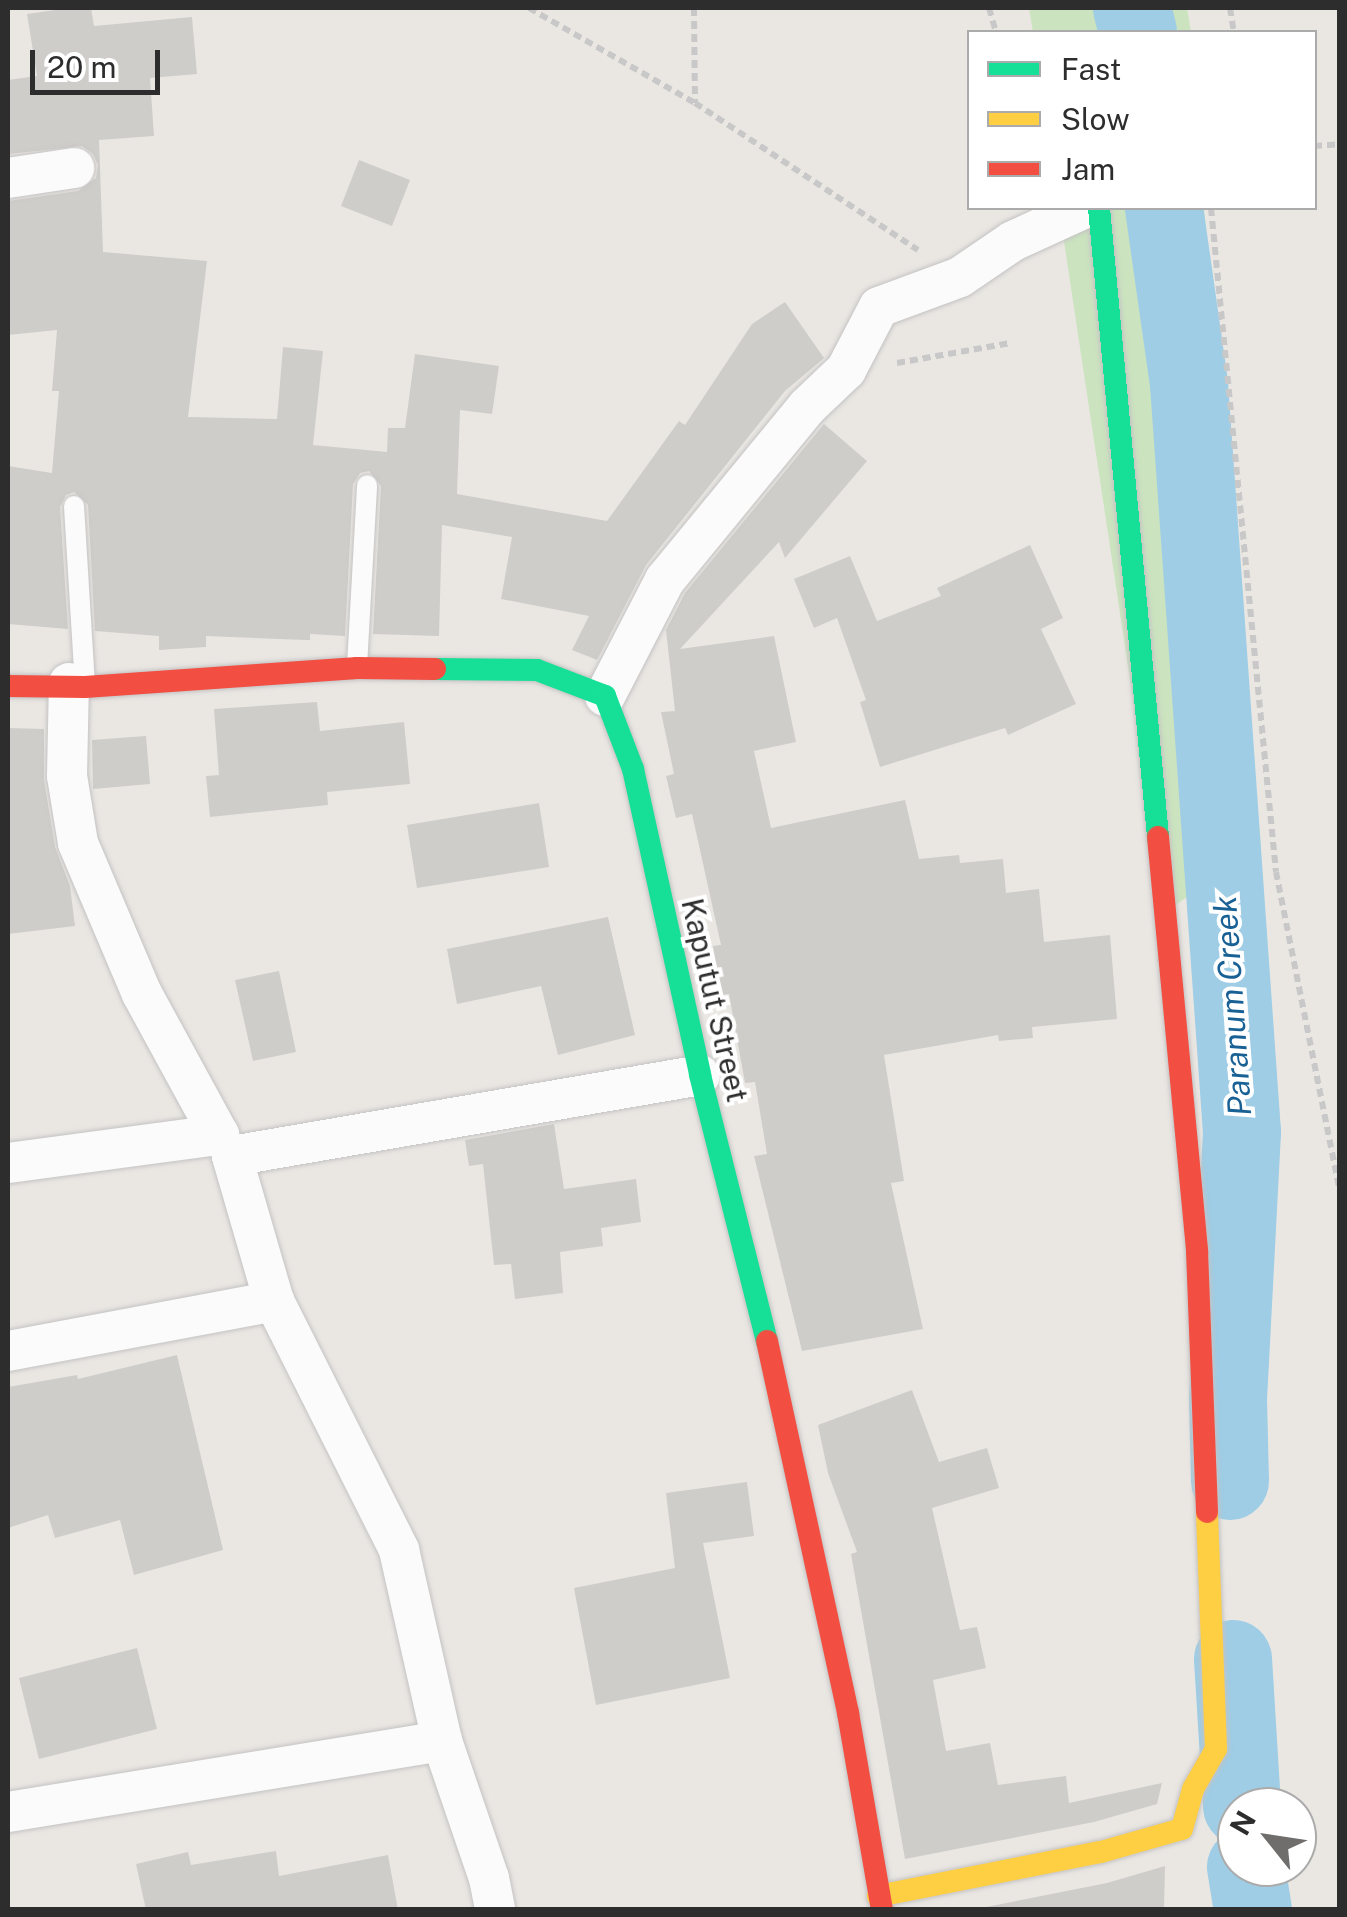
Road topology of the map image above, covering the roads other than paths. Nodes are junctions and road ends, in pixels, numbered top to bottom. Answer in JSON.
{"nodes":[{"id":1,"x":74,"y":168,"type":"dead end"},
{"id":2,"x":8,"y":178,"type":"edge"},
{"id":3,"x":1081,"y":210,"type":"edge"},
{"id":4,"x":1100,"y":210,"type":"edge"},
{"id":5,"x":367,"y":485,"type":"dead end"},
{"id":6,"x":74,"y":506,"type":"dead end"},
{"id":7,"x":357,"y":668,"type":"junction"},
{"id":8,"x":77,"y":685,"type":"junction"},
{"id":9,"x":8,"y":686,"type":"edge"},
{"id":10,"x":604,"y":696,"type":"junction"},
{"id":11,"x":700,"y":1075,"type":"junction"},
{"id":12,"x":225,"y":1146,"type":"junction"},
{"id":13,"x":8,"y":1163,"type":"edge"},
{"id":14,"x":274,"y":1301,"type":"junction"},
{"id":15,"x":8,"y":1351,"type":"edge"},
{"id":16,"x":442,"y":1741,"type":"junction"},
{"id":17,"x":8,"y":1812,"type":"edge"},
{"id":18,"x":880,"y":1903,"type":"edge"},
{"id":19,"x":495,"y":1910,"type":"edge"}],
"edges":[{"from":1,"to":2,"type":"street"},
{"from":3,"to":10,"type":"street"},
{"from":4,"to":18,"type":"street"},
{"from":5,"to":7,"type":"lane"},
{"from":6,"to":8,"type":"lane"},
{"from":7,"to":8,"type":"street"},
{"from":7,"to":10,"type":"street"},
{"from":8,"to":9,"type":"street"},
{"from":8,"to":12,"type":"street"},
{"from":10,"to":11,"type":"street","name":"Kaputut Street"},
{"from":11,"to":12,"type":"street"},
{"from":11,"to":18,"type":"street","name":"Kaputut Street"},
{"from":12,"to":13,"type":"street"},
{"from":12,"to":14,"type":"street"},
{"from":14,"to":15,"type":"street"},
{"from":14,"to":16,"type":"street"},
{"from":16,"to":17,"type":"street"},
{"from":16,"to":19,"type":"street"}]}
